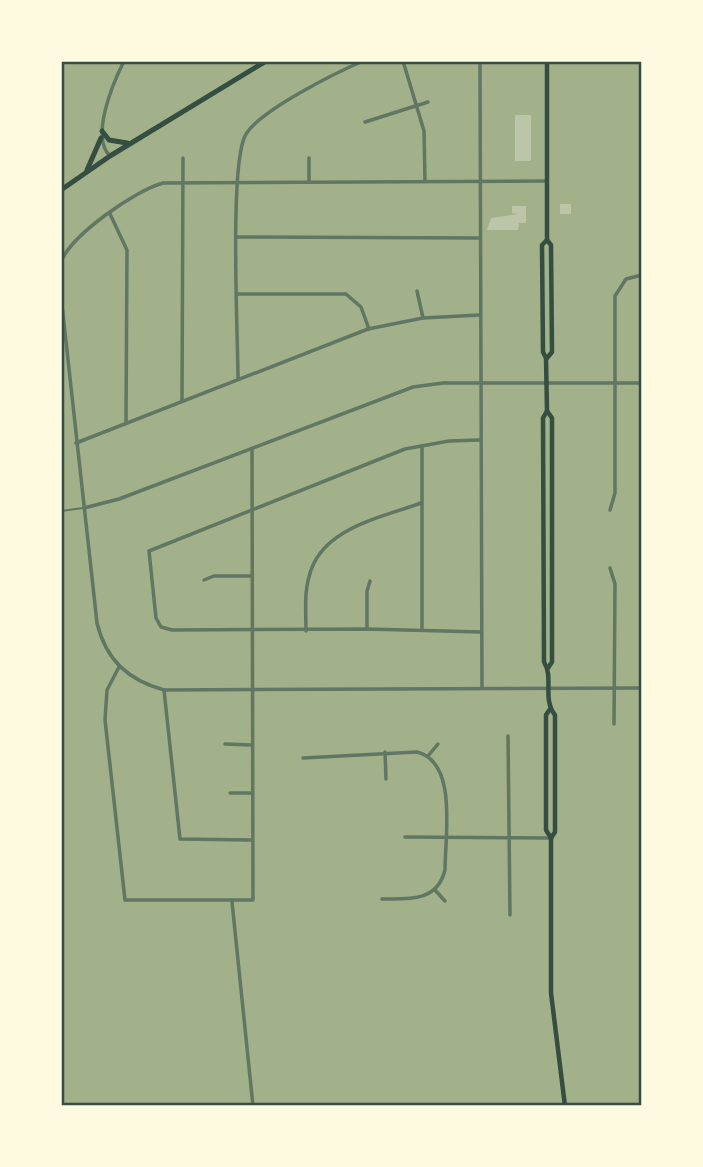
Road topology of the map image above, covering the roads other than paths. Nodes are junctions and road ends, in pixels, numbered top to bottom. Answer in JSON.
{"nodes":[{"id":1,"x":124,"y":61,"type":"edge"},
{"id":2,"x":266,"y":61,"type":"edge"},
{"id":3,"x":363,"y":61,"type":"edge"},
{"id":4,"x":402,"y":61,"type":"edge"},
{"id":5,"x":480,"y":61,"type":"edge"},
{"id":6,"x":546,"y":62,"type":"edge"},
{"id":7,"x":428,"y":102,"type":"dead end"},
{"id":8,"x":417,"y":105,"type":"junction"},
{"id":9,"x":365,"y":122,"type":"dead end"},
{"id":10,"x":101,"y":134,"type":"junction"},
{"id":11,"x":131,"y":143,"type":"junction"},
{"id":12,"x":110,"y":156,"type":"junction"},
{"id":13,"x":183,"y":158,"type":"dead end"},
{"id":14,"x":309,"y":158,"type":"dead end"},
{"id":15,"x":85,"y":172,"type":"junction"},
{"id":16,"x":309,"y":180,"type":"junction"},
{"id":17,"x":425,"y":180,"type":"junction"},
{"id":18,"x":239,"y":181,"type":"junction"},
{"id":19,"x":481,"y":181,"type":"junction"},
{"id":20,"x":545,"y":181,"type":"junction"},
{"id":21,"x":183,"y":182,"type":"junction"},
{"id":22,"x":61,"y":190,"type":"edge"},
{"id":23,"x":110,"y":214,"type":"junction"},
{"id":24,"x":236,"y":237,"type":"junction"},
{"id":25,"x":480,"y":238,"type":"junction"},
{"id":26,"x":547,"y":240,"type":"junction"},
{"id":27,"x":61,"y":262,"type":"edge"},
{"id":28,"x":642,"y":275,"type":"edge"},
{"id":29,"x":417,"y":291,"type":"dead end"},
{"id":30,"x":237,"y":295,"type":"junction"},
{"id":31,"x":61,"y":296,"type":"edge"},
{"id":32,"x":480,"y":315,"type":"junction"},
{"id":33,"x":423,"y":317,"type":"junction"},
{"id":34,"x":369,"y":329,"type":"junction"},
{"id":35,"x":547,"y":358,"type":"junction"},
{"id":36,"x":238,"y":379,"type":"junction"},
{"id":37,"x":614,"y":383,"type":"junction"},
{"id":38,"x":642,"y":383,"type":"edge"},
{"id":39,"x":479,"y":384,"type":"junction"},
{"id":40,"x":547,"y":384,"type":"junction"},
{"id":41,"x":182,"y":401,"type":"junction"},
{"id":42,"x":547,"y":411,"type":"junction"},
{"id":43,"x":126,"y":422,"type":"junction"},
{"id":44,"x":480,"y":440,"type":"junction"},
{"id":45,"x":76,"y":443,"type":"junction"},
{"id":46,"x":422,"y":446,"type":"junction"},
{"id":47,"x":252,"y":449,"type":"junction"},
{"id":48,"x":421,"y":503,"type":"junction"},
{"id":49,"x":84,"y":508,"type":"junction"},
{"id":50,"x":252,"y":509,"type":"junction"},
{"id":51,"x":610,"y":510,"type":"dead end"},
{"id":52,"x":61,"y":511,"type":"edge"},
{"id":53,"x":610,"y":568,"type":"dead end"},
{"id":54,"x":251,"y":576,"type":"junction"},
{"id":55,"x":204,"y":580,"type":"dead end"},
{"id":56,"x":370,"y":582,"type":"dead end"},
{"id":57,"x":367,"y":629,"type":"junction"},
{"id":58,"x":422,"y":630,"type":"junction"},
{"id":59,"x":306,"y":631,"type":"junction"},
{"id":60,"x":252,"y":632,"type":"junction"},
{"id":61,"x":481,"y":632,"type":"junction"},
{"id":62,"x":119,"y":667,"type":"junction"},
{"id":63,"x":548,"y":668,"type":"junction"},
{"id":64,"x":482,"y":688,"type":"junction"},
{"id":65,"x":642,"y":688,"type":"edge"},
{"id":66,"x":252,"y":689,"type":"junction"},
{"id":67,"x":547,"y":689,"type":"junction"},
{"id":68,"x":615,"y":689,"type":"junction"},
{"id":69,"x":164,"y":690,"type":"junction"},
{"id":70,"x":550,"y":709,"type":"junction"},
{"id":71,"x":614,"y":724,"type":"dead end"},
{"id":72,"x":508,"y":736,"type":"dead end"},
{"id":73,"x":225,"y":744,"type":"dead end"},
{"id":74,"x":438,"y":744,"type":"dead end"},
{"id":75,"x":252,"y":745,"type":"junction"},
{"id":76,"x":385,"y":752,"type":"junction"},
{"id":77,"x":428,"y":756,"type":"junction"},
{"id":78,"x":303,"y":758,"type":"dead end"},
{"id":79,"x":386,"y":779,"type":"dead end"},
{"id":80,"x":230,"y":793,"type":"dead end"},
{"id":81,"x":253,"y":793,"type":"junction"},
{"id":82,"x":405,"y":837,"type":"dead end"},
{"id":83,"x":551,"y":838,"type":"junction"},
{"id":84,"x":252,"y":839,"type":"junction"},
{"id":85,"x":445,"y":839,"type":"junction"},
{"id":86,"x":510,"y":839,"type":"junction"},
{"id":87,"x":435,"y":890,"type":"junction"},
{"id":88,"x":382,"y":899,"type":"dead end"},
{"id":89,"x":444,"y":901,"type":"dead end"},
{"id":90,"x":232,"y":902,"type":"junction"},
{"id":91,"x":510,"y":915,"type":"dead end"},
{"id":92,"x":253,"y":1106,"type":"edge"},
{"id":93,"x":565,"y":1106,"type":"edge"}],
"edges":[{"from":1,"to":10,"type":"street"},
{"from":2,"to":11,"type":"main road"},
{"from":3,"to":18,"type":"street"},
{"from":4,"to":8,"type":"street"},
{"from":5,"to":19,"type":"street"},
{"from":6,"to":20,"type":"main road"},
{"from":7,"to":8,"type":"street"},
{"from":8,"to":9,"type":"street"},
{"from":8,"to":17,"type":"street"},
{"from":10,"to":11,"type":"main road"},
{"from":10,"to":12,"type":"street"},
{"from":10,"to":15,"type":"main road"},
{"from":11,"to":12,"type":"main road"},
{"from":12,"to":15,"type":"main road"},
{"from":13,"to":21,"type":"street"},
{"from":14,"to":16,"type":"street"},
{"from":15,"to":22,"type":"main road"},
{"from":16,"to":17,"type":"street"},
{"from":16,"to":18,"type":"street"},
{"from":17,"to":19,"type":"street"},
{"from":18,"to":21,"type":"street"},
{"from":18,"to":24,"type":"street"},
{"from":19,"to":20,"type":"street"},
{"from":19,"to":25,"type":"street"},
{"from":20,"to":26,"type":"main road"},
{"from":21,"to":23,"type":"street"},
{"from":21,"to":41,"type":"street"},
{"from":23,"to":27,"type":"street"},
{"from":23,"to":43,"type":"street"},
{"from":24,"to":25,"type":"street"},
{"from":24,"to":30,"type":"street"},
{"from":25,"to":32,"type":"street"},
{"from":26,"to":35,"type":"main road"},
{"from":26,"to":35,"type":"main road"},
{"from":28,"to":37,"type":"street"},
{"from":29,"to":33,"type":"street"},
{"from":30,"to":34,"type":"street"},
{"from":30,"to":36,"type":"street"},
{"from":31,"to":45,"type":"street"},
{"from":32,"to":33,"type":"street"},
{"from":32,"to":39,"type":"street"},
{"from":33,"to":34,"type":"street"},
{"from":34,"to":36,"type":"street"},
{"from":35,"to":40,"type":"main road"},
{"from":36,"to":41,"type":"street"},
{"from":37,"to":38,"type":"street"},
{"from":37,"to":40,"type":"street"},
{"from":37,"to":51,"type":"street"},
{"from":39,"to":40,"type":"street"},
{"from":39,"to":44,"type":"street"},
{"from":39,"to":47,"type":"street"},
{"from":40,"to":42,"type":"main road"},
{"from":41,"to":43,"type":"street"},
{"from":42,"to":63,"type":"main road"},
{"from":42,"to":63,"type":"main road"},
{"from":43,"to":45,"type":"street"},
{"from":44,"to":46,"type":"street"},
{"from":44,"to":61,"type":"street"},
{"from":45,"to":49,"type":"street"},
{"from":46,"to":48,"type":"street"},
{"from":46,"to":50,"type":"street"},
{"from":47,"to":49,"type":"street"},
{"from":47,"to":50,"type":"street"},
{"from":48,"to":58,"type":"street"},
{"from":48,"to":59,"type":"street"},
{"from":49,"to":52,"type":"lane"},
{"from":49,"to":62,"type":"street"},
{"from":50,"to":54,"type":"street"},
{"from":50,"to":60,"type":"street"},
{"from":53,"to":68,"type":"street"},
{"from":54,"to":55,"type":"street"},
{"from":54,"to":60,"type":"street"},
{"from":56,"to":57,"type":"street"},
{"from":57,"to":58,"type":"street"},
{"from":57,"to":59,"type":"street"},
{"from":58,"to":61,"type":"street"},
{"from":59,"to":60,"type":"street"},
{"from":60,"to":66,"type":"street"},
{"from":61,"to":64,"type":"street"},
{"from":62,"to":69,"type":"street"},
{"from":62,"to":90,"type":"street"},
{"from":63,"to":67,"type":"main road"},
{"from":64,"to":66,"type":"street"},
{"from":64,"to":67,"type":"street"},
{"from":65,"to":68,"type":"street"},
{"from":66,"to":69,"type":"street"},
{"from":66,"to":75,"type":"street"},
{"from":67,"to":68,"type":"street"},
{"from":67,"to":70,"type":"main road"},
{"from":68,"to":71,"type":"street"},
{"from":69,"to":84,"type":"street"},
{"from":70,"to":83,"type":"main road"},
{"from":70,"to":83,"type":"main road"},
{"from":72,"to":86,"type":"street"},
{"from":73,"to":75,"type":"street"},
{"from":74,"to":77,"type":"street"},
{"from":75,"to":81,"type":"street"},
{"from":76,"to":77,"type":"street"},
{"from":76,"to":78,"type":"street"},
{"from":76,"to":79,"type":"street"},
{"from":77,"to":85,"type":"street"},
{"from":80,"to":81,"type":"street"},
{"from":81,"to":84,"type":"street"},
{"from":82,"to":85,"type":"street"},
{"from":83,"to":86,"type":"street"},
{"from":83,"to":93,"type":"main road"},
{"from":84,"to":90,"type":"street"},
{"from":85,"to":86,"type":"street"},
{"from":85,"to":87,"type":"street"},
{"from":86,"to":91,"type":"street"},
{"from":87,"to":88,"type":"street"},
{"from":87,"to":89,"type":"street"},
{"from":90,"to":92,"type":"street"}]}
